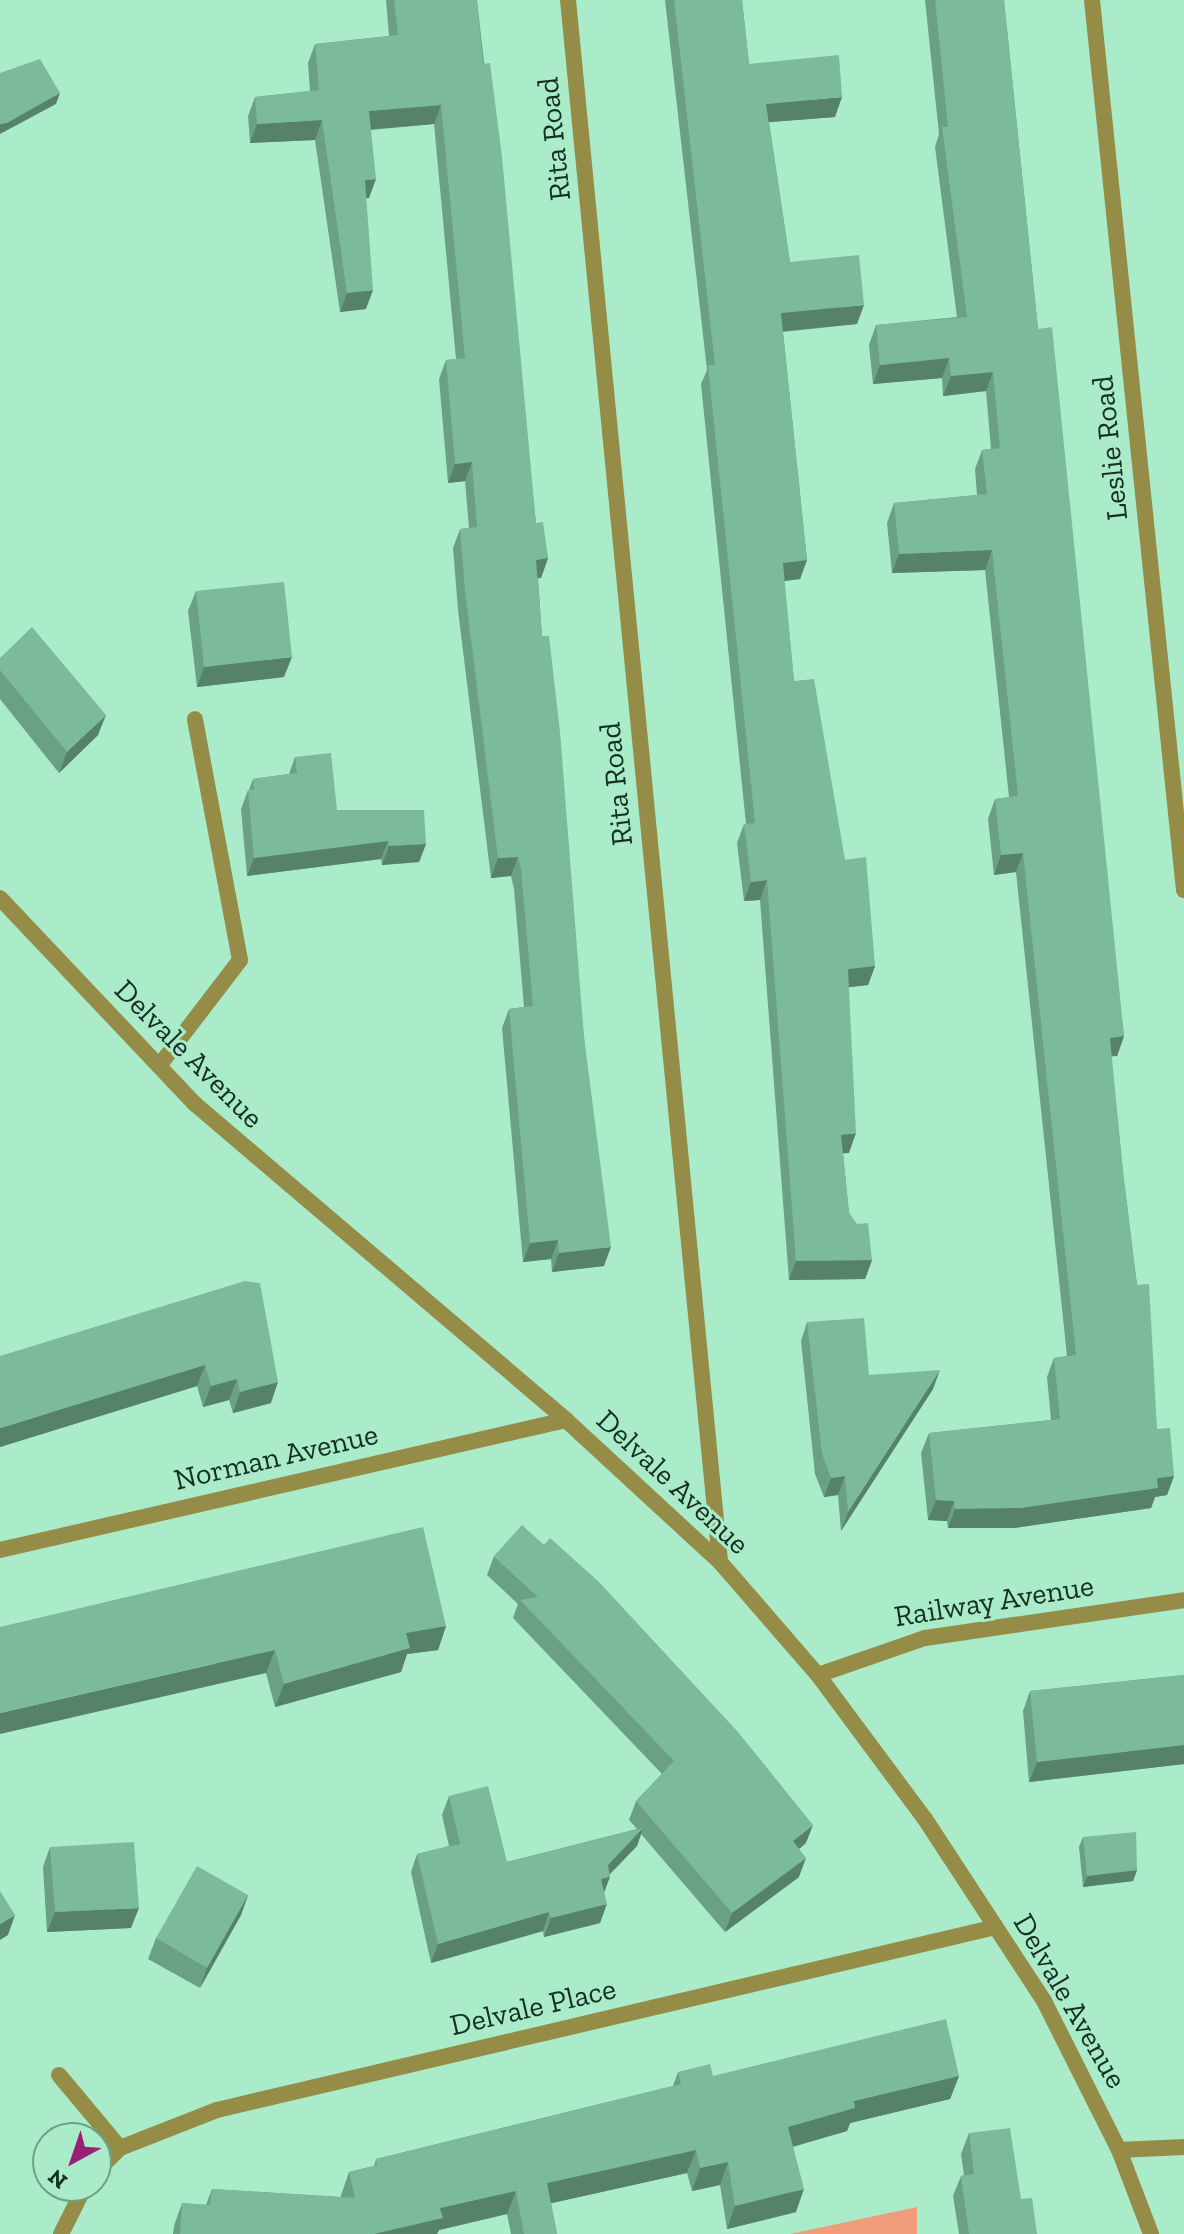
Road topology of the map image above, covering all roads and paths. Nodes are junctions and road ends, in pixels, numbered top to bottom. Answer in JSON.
{"nodes":[{"id":1,"x":568,"y":0,"type":"edge"},
{"id":2,"x":1092,"y":0,"type":"edge"},
{"id":3,"x":195,"y":719,"type":"dead end"},
{"id":4,"x":1184,"y":890,"type":"edge"},
{"id":5,"x":0,"y":898,"type":"edge"},
{"id":6,"x":159,"y":1066,"type":"junction"},
{"id":7,"x":566,"y":1420,"type":"junction"},
{"id":8,"x":0,"y":1550,"type":"edge"},
{"id":9,"x":720,"y":1562,"type":"junction"},
{"id":10,"x":1184,"y":1600,"type":"edge"},
{"id":11,"x":818,"y":1675,"type":"junction"},
{"id":12,"x":996,"y":1927,"type":"junction"},
{"id":13,"x":59,"y":2075,"type":"dead end"},
{"id":14,"x":1184,"y":2147,"type":"edge"},
{"id":15,"x":120,"y":2148,"type":"junction"},
{"id":16,"x":1119,"y":2150,"type":"junction"},
{"id":17,"x":112,"y":2156,"type":"edge"},
{"id":18,"x":77,"y":2202,"type":"edge"},
{"id":19,"x":61,"y":2234,"type":"edge"},
{"id":20,"x":1151,"y":2234,"type":"edge"}],
"edges":[{"from":1,"to":9,"type":"street","name":"Rita Road"},
{"from":2,"to":4,"type":"street","name":"Leslie Road"},
{"from":3,"to":6,"type":"street"},
{"from":5,"to":6,"type":"street","name":"Delvale Avenue"},
{"from":6,"to":7,"type":"street","name":"Delvale Avenue"},
{"from":7,"to":8,"type":"street","name":"Norman Avenue"},
{"from":7,"to":9,"type":"street","name":"Delvale Avenue"},
{"from":9,"to":11,"type":"street","name":"Delvale Avenue"},
{"from":10,"to":11,"type":"street","name":"Railway Avenue"},
{"from":11,"to":12,"type":"street","name":"Delvale Avenue"},
{"from":12,"to":15,"type":"street","name":"Delvale Place"},
{"from":12,"to":16,"type":"street","name":"Delvale Avenue"},
{"from":13,"to":15,"type":"street"},
{"from":14,"to":16,"type":"street"},
{"from":15,"to":17,"type":"street","name":"Delvale Place"},
{"from":16,"to":20,"type":"street","name":"Delvale Avenue"},
{"from":18,"to":19,"type":"street"}]}
